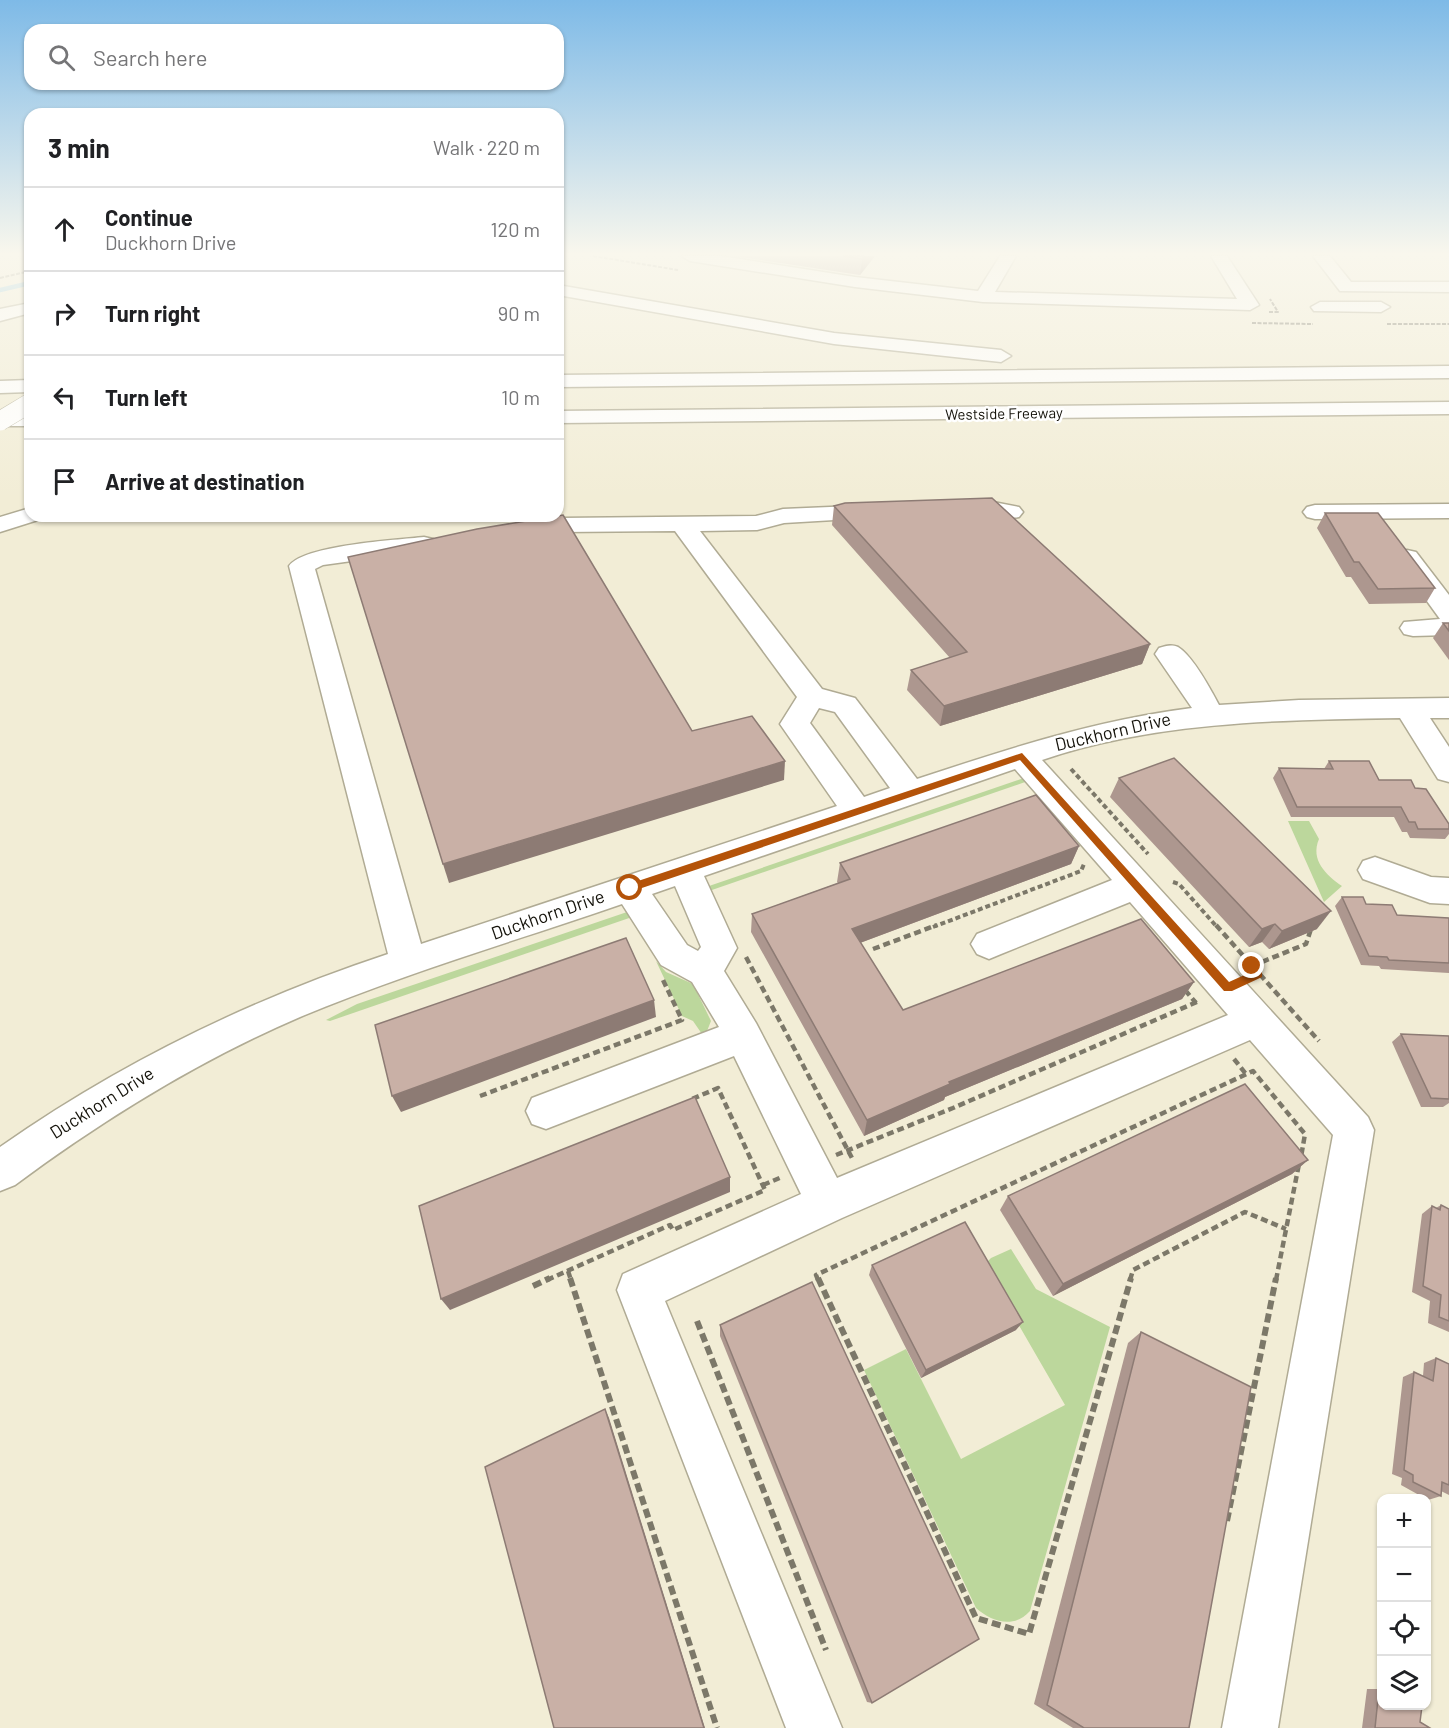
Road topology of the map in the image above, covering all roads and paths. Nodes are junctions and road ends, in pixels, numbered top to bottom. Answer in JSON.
{"nodes":[{"id":1,"x":830,"y":337,"type":"edge"},
{"id":2,"x":1014,"y":356,"type":"dead end"},
{"id":3,"x":1038,"y":357,"type":"dead end"},
{"id":4,"x":1266,"y":372,"type":"junction"},
{"id":5,"x":1449,"y":372,"type":"edge"},
{"id":6,"x":564,"y":381,"type":"edge"},
{"id":7,"x":24,"y":386,"type":"edge"},
{"id":8,"x":0,"y":387,"type":"edge"},
{"id":9,"x":24,"y":389,"type":"edge"},
{"id":10,"x":0,"y":403,"type":"edge"},
{"id":11,"x":24,"y":406,"type":"edge"},
{"id":12,"x":1449,"y":408,"type":"edge"},
{"id":13,"x":860,"y":416,"type":"junction"},
{"id":14,"x":564,"y":417,"type":"edge"},
{"id":15,"x":0,"y":420,"type":"edge"},
{"id":16,"x":24,"y":420,"type":"edge"},
{"id":17,"x":564,"y":433,"type":"edge"},
{"id":18,"x":936,"y":509,"type":"edge"},
{"id":19,"x":900,"y":511,"type":"edge"},
{"id":20,"x":1440,"y":511,"type":"edge"},
{"id":21,"x":1011,"y":512,"type":"edge"},
{"id":22,"x":1315,"y":512,"type":"dead end"},
{"id":23,"x":1373,"y":512,"type":"junction"},
{"id":24,"x":24,"y":517,"type":"edge"},
{"id":25,"x":682,"y":524,"type":"junction"},
{"id":26,"x":0,"y":525,"type":"edge"},
{"id":27,"x":1449,"y":532,"type":"edge"},
{"id":28,"x":500,"y":536,"type":"edge"},
{"id":29,"x":443,"y":542,"type":"edge"},
{"id":30,"x":1449,"y":613,"type":"edge"},
{"id":31,"x":1449,"y":627,"type":"edge"},
{"id":32,"x":1413,"y":628,"type":"dead end"},
{"id":33,"x":1169,"y":654,"type":"dead end"},
{"id":34,"x":812,"y":696,"type":"junction"},
{"id":35,"x":1408,"y":708,"type":"junction"},
{"id":36,"x":1449,"y":708,"type":"edge"},
{"id":37,"x":1210,"y":714,"type":"junction"},
{"id":38,"x":1022,"y":756,"type":"junction"},
{"id":39,"x":1071,"y":769,"type":"dead end"},
{"id":40,"x":1449,"y":771,"type":"edge"},
{"id":41,"x":910,"y":794,"type":"junction"},
{"id":42,"x":856,"y":812,"type":"junction"},
{"id":43,"x":1089,"y":854,"type":"dead end"},
{"id":44,"x":684,"y":870,"type":"junction"},
{"id":45,"x":1375,"y":870,"type":"dead end"},
{"id":46,"x":1081,"y":871,"type":"junction"},
{"id":47,"x":1140,"y":879,"type":"junction"},
{"id":48,"x":630,"y":888,"type":"junction"},
{"id":49,"x":1449,"y":891,"type":"edge"},
{"id":50,"x":1312,"y":923,"type":"edge"},
{"id":51,"x":989,"y":944,"type":"dead end"},
{"id":52,"x":873,"y":949,"type":"dead end"},
{"id":53,"x":722,"y":959,"type":"junction"},
{"id":54,"x":408,"y":962,"type":"junction"},
{"id":55,"x":662,"y":977,"type":"dead end"},
{"id":56,"x":1234,"y":982,"type":"junction"},
{"id":57,"x":1181,"y":985,"type":"edge"},
{"id":58,"x":1257,"y":1020,"type":"junction"},
{"id":59,"x":743,"y":1035,"type":"junction"},
{"id":60,"x":1322,"y":1044,"type":"dead end"},
{"id":61,"x":480,"y":1096,"type":"dead end"},
{"id":62,"x":686,"y":1101,"type":"edge"},
{"id":63,"x":546,"y":1111,"type":"dead end"},
{"id":64,"x":858,"y":1168,"type":"dead end"},
{"id":65,"x":0,"y":1171,"type":"edge"},
{"id":66,"x":828,"y":1173,"type":"junction"},
{"id":67,"x":763,"y":1185,"type":"junction"},
{"id":68,"x":1286,"y":1229,"type":"junction"},
{"id":69,"x":568,"y":1271,"type":"junction"},
{"id":70,"x":533,"y":1286,"type":"edge"},
{"id":71,"x":697,"y":1321,"type":"dead end"},
{"id":72,"x":1225,"y":1531,"type":"edge"},
{"id":73,"x":830,"y":1662,"type":"dead end"},
{"id":74,"x":717,"y":1728,"type":"edge"},
{"id":75,"x":814,"y":1728,"type":"edge"},
{"id":76,"x":1250,"y":1728,"type":"edge"}],
"edges":[{"from":1,"to":2,"type":"main road"},
{"from":3,"to":4,"type":"main road"},
{"from":4,"to":5,"type":"main road"},
{"from":4,"to":6,"type":"main road"},
{"from":7,"to":8,"type":"main road"},
{"from":9,"to":10,"type":"main road"},
{"from":11,"to":15,"type":"main road","bridge":true},
{"from":12,"to":13,"type":"main road","name":"Westside Freeway"},
{"from":13,"to":14,"type":"main road","name":"Westside Freeway"},
{"from":13,"to":17,"type":"main road"},
{"from":15,"to":16,"type":"main road"},
{"from":18,"to":21,"type":"main road"},
{"from":19,"to":25,"type":"main road"},
{"from":20,"to":23,"type":"main road"},
{"from":20,"to":27,"type":"main road"},
{"from":22,"to":23,"type":"main road"},
{"from":23,"to":30,"type":"main road"},
{"from":24,"to":26,"type":"main road"},
{"from":25,"to":28,"type":"main road"},
{"from":25,"to":34,"type":"main road"},
{"from":29,"to":54,"type":"main road"},
{"from":31,"to":32,"type":"main road"},
{"from":33,"to":37,"type":"main road"},
{"from":34,"to":41,"type":"main road"},
{"from":34,"to":42,"type":"main road"},
{"from":35,"to":36,"type":"main road","name":"Duckhorn Drive"},
{"from":35,"to":37,"type":"main road","name":"Duckhorn Drive"},
{"from":35,"to":40,"type":"main road"},
{"from":37,"to":38,"type":"main road","name":"Duckhorn Drive"},
{"from":38,"to":41,"type":"main road","name":"Duckhorn Drive"},
{"from":38,"to":47,"type":"main road"},
{"from":39,"to":47,"type":"path"},
{"from":41,"to":42,"type":"main road","name":"Duckhorn Drive"},
{"from":42,"to":44,"type":"main road","name":"Duckhorn Drive"},
{"from":43,"to":46,"type":"path"},
{"from":44,"to":48,"type":"main road","name":"Duckhorn Drive"},
{"from":44,"to":53,"type":"main road"},
{"from":45,"to":49,"type":"main road"},
{"from":46,"to":47,"type":"path"},
{"from":46,"to":52,"type":"path"},
{"from":47,"to":51,"type":"main road"},
{"from":47,"to":56,"type":"main road"},
{"from":47,"to":56,"type":"path"},
{"from":48,"to":53,"type":"main road"},
{"from":48,"to":54,"type":"main road","name":"Duckhorn Drive"},
{"from":50,"to":56,"type":"path"},
{"from":53,"to":59,"type":"main road"},
{"from":53,"to":66,"type":"path"},
{"from":54,"to":65,"type":"main road","name":"Duckhorn Drive"},
{"from":55,"to":61,"type":"path"},
{"from":56,"to":57,"type":"path"},
{"from":56,"to":58,"type":"main road"},
{"from":56,"to":60,"type":"path"},
{"from":56,"to":66,"type":"path"},
{"from":58,"to":66,"type":"main road"},
{"from":58,"to":76,"type":"main road"},
{"from":59,"to":63,"type":"main road"},
{"from":59,"to":66,"type":"main road"},
{"from":62,"to":67,"type":"path"},
{"from":64,"to":66,"type":"path"},
{"from":66,"to":67,"type":"path"},
{"from":66,"to":75,"type":"main road"},
{"from":67,"to":69,"type":"path"},
{"from":68,"to":68,"type":"path"},
{"from":68,"to":72,"type":"path"},
{"from":69,"to":70,"type":"path"},
{"from":69,"to":74,"type":"path"},
{"from":71,"to":73,"type":"path"}]}
